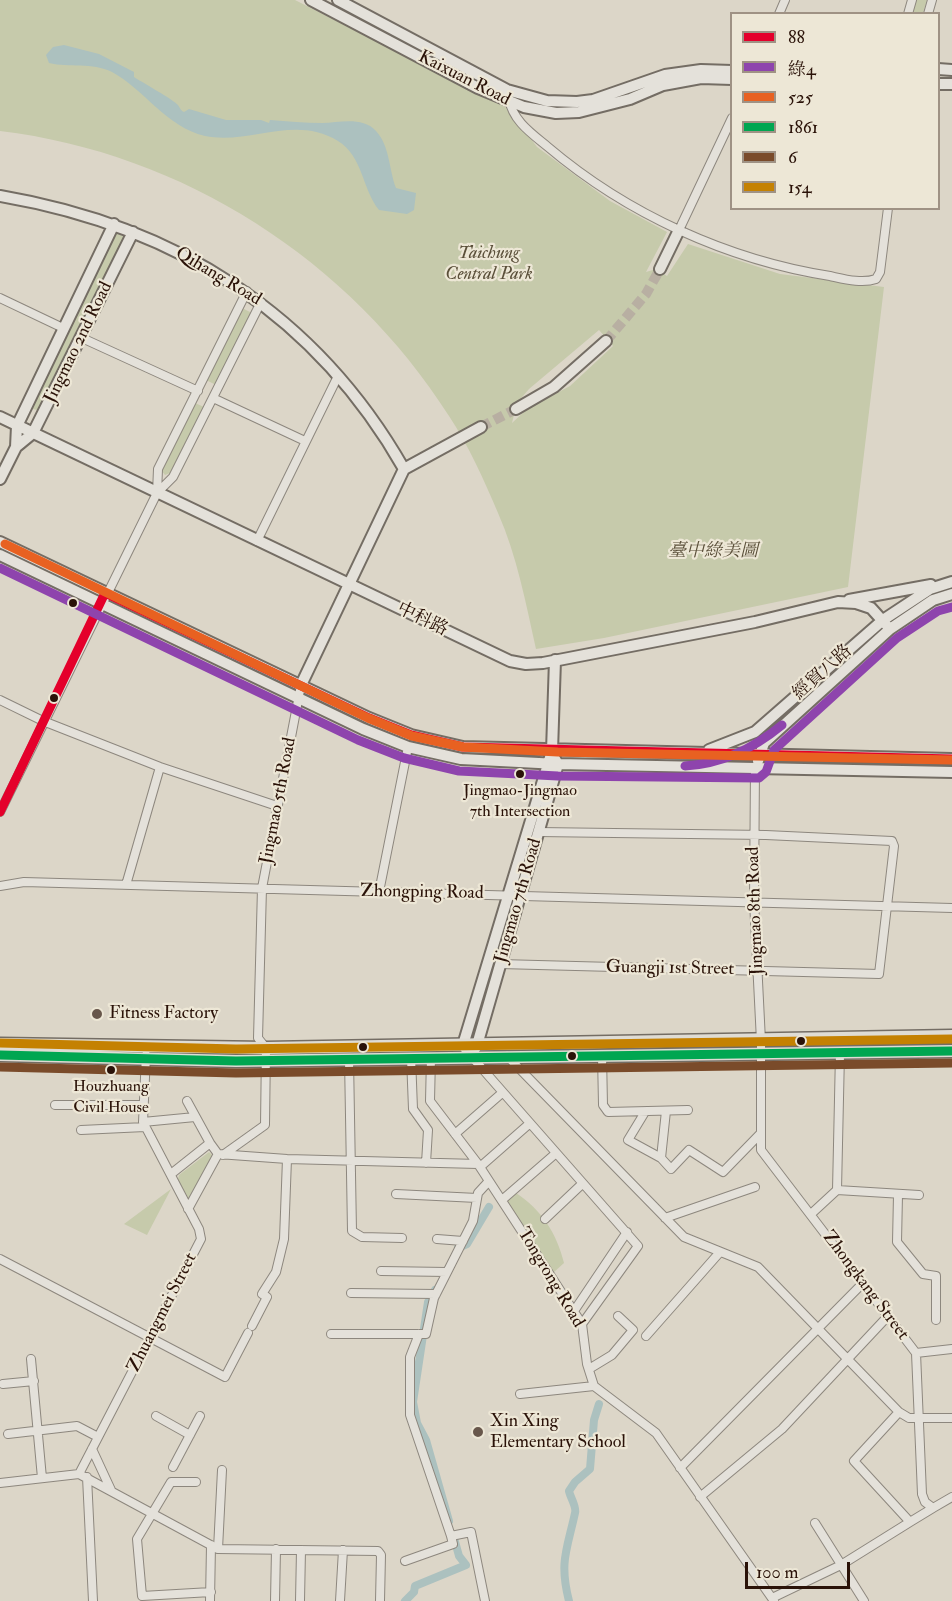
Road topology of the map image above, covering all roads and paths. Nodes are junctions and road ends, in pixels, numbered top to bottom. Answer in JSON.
{"nodes":[{"id":1,"x":311,"y":0,"type":"edge"},
{"id":2,"x":338,"y":0,"type":"edge"},
{"id":3,"x":730,"y":71,"type":"edge"},
{"id":4,"x":730,"y":79,"type":"edge"},
{"id":5,"x":507,"y":90,"type":"junction"},
{"id":6,"x":510,"y":104,"type":"junction"},
{"id":7,"x":730,"y":122,"type":"edge"},
{"id":8,"x":0,"y":196,"type":"edge"},
{"id":9,"x":888,"y":210,"type":"edge"},
{"id":10,"x":114,"y":224,"type":"junction"},
{"id":11,"x":679,"y":230,"type":"junction"},
{"id":12,"x":133,"y":232,"type":"junction"},
{"id":13,"x":660,"y":269,"type":"tunnel mouth"},
{"id":14,"x":247,"y":291,"type":"junction"},
{"id":15,"x":0,"y":298,"type":"edge"},
{"id":16,"x":261,"y":302,"type":"junction"},
{"id":17,"x":63,"y":328,"type":"junction"},
{"id":18,"x":82,"y":338,"type":"junction"},
{"id":19,"x":606,"y":341,"type":"tunnel mouth"},
{"id":20,"x":338,"y":376,"type":"junction"},
{"id":21,"x":198,"y":390,"type":"junction"},
{"id":22,"x":213,"y":398,"type":"junction"},
{"id":23,"x":516,"y":409,"type":"tunnel mouth"},
{"id":24,"x":0,"y":417,"type":"edge"},
{"id":25,"x":17,"y":426,"type":"junction"},
{"id":26,"x":481,"y":427,"type":"tunnel mouth"},
{"id":27,"x":33,"y":433,"type":"junction"},
{"id":28,"x":305,"y":441,"type":"junction"},
{"id":29,"x":16,"y":447,"type":"junction"},
{"id":30,"x":404,"y":469,"type":"junction"},
{"id":31,"x":0,"y":479,"type":"edge"},
{"id":32,"x":157,"y":493,"type":"junction"},
{"id":33,"x":257,"y":541,"type":"junction"},
{"id":34,"x":0,"y":542,"type":"edge"},
{"id":35,"x":0,"y":555,"type":"edge"},
{"id":36,"x":952,"y":582,"type":"edge"},
{"id":37,"x":349,"y":585,"type":"junction"},
{"id":38,"x":105,"y":593,"type":"junction"},
{"id":39,"x":952,"y":594,"type":"edge"},
{"id":40,"x":838,"y":602,"type":"junction"},
{"id":41,"x":100,"y":604,"type":"junction"},
{"id":42,"x":886,"y":624,"type":"junction"},
{"id":43,"x":555,"y":660,"type":"junction"},
{"id":44,"x":301,"y":685,"type":"junction"},
{"id":45,"x":298,"y":698,"type":"junction"},
{"id":46,"x":0,"y":700,"type":"edge"},
{"id":47,"x":43,"y":721,"type":"junction"},
{"id":48,"x":759,"y":729,"type":"junction"},
{"id":49,"x":408,"y":747,"type":"junction"},
{"id":50,"x":552,"y":751,"type":"junction"},
{"id":51,"x":697,"y":754,"type":"junction"},
{"id":52,"x":755,"y":754,"type":"junction"},
{"id":53,"x":952,"y":759,"type":"edge"},
{"id":54,"x":553,"y":764,"type":"junction"},
{"id":55,"x":160,"y":767,"type":"junction"},
{"id":56,"x":755,"y":767,"type":"junction"},
{"id":57,"x":952,"y":772,"type":"edge"},
{"id":58,"x":277,"y":806,"type":"junction"},
{"id":59,"x":0,"y":812,"type":"edge"},
{"id":60,"x":538,"y":832,"type":"junction"},
{"id":61,"x":754,"y":835,"type":"junction"},
{"id":62,"x":126,"y":885,"type":"junction"},
{"id":63,"x":0,"y":886,"type":"edge"},
{"id":64,"x":262,"y":888,"type":"junction"},
{"id":65,"x":379,"y":892,"type":"junction"},
{"id":66,"x":508,"y":895,"type":"junction"},
{"id":67,"x":520,"y":895,"type":"junction"},
{"id":68,"x":754,"y":902,"type":"junction"},
{"id":69,"x":888,"y":905,"type":"junction"},
{"id":70,"x":952,"y":908,"type":"edge"},
{"id":71,"x":500,"y":964,"type":"junction"},
{"id":72,"x":758,"y":971,"type":"junction"},
{"id":73,"x":952,"y":1036,"type":"edge"},
{"id":74,"x":761,"y":1041,"type":"junction"},
{"id":75,"x":0,"y":1044,"type":"edge"},
{"id":76,"x":463,"y":1045,"type":"junction"},
{"id":77,"x":504,"y":1050,"type":"junction"},
{"id":78,"x":474,"y":1051,"type":"junction"},
{"id":79,"x":952,"y":1051,"type":"edge"},
{"id":80,"x":147,"y":1052,"type":"junction"},
{"id":81,"x":840,"y":1053,"type":"junction"},
{"id":82,"x":266,"y":1054,"type":"junction"},
{"id":83,"x":0,"y":1055,"type":"edge"},
{"id":84,"x":602,"y":1055,"type":"junction"},
{"id":85,"x":761,"y":1055,"type":"junction"},
{"id":86,"x":411,"y":1057,"type":"junction"},
{"id":87,"x":431,"y":1057,"type":"junction"},
{"id":88,"x":349,"y":1059,"type":"junction"},
{"id":89,"x":502,"y":1093,"type":"junction"},
{"id":90,"x":187,"y":1101,"type":"dead end"},
{"id":91,"x":55,"y":1105,"type":"dead end"},
{"id":92,"x":144,"y":1105,"type":"junction"},
{"id":93,"x":688,"y":1110,"type":"dead end"},
{"id":94,"x":666,"y":1111,"type":"junction"},
{"id":95,"x":645,"y":1112,"type":"junction"},
{"id":96,"x":195,"y":1118,"type":"junction"},
{"id":97,"x":529,"y":1124,"type":"junction"},
{"id":98,"x":144,"y":1125,"type":"junction"},
{"id":99,"x":81,"y":1130,"type":"dead end"},
{"id":100,"x":455,"y":1134,"type":"junction"},
{"id":101,"x":760,"y":1134,"type":"junction"},
{"id":102,"x":210,"y":1143,"type":"junction"},
{"id":103,"x":555,"y":1154,"type":"junction"},
{"id":104,"x":221,"y":1155,"type":"junction"},
{"id":105,"x":661,"y":1158,"type":"junction"},
{"id":106,"x":287,"y":1159,"type":"junction"},
{"id":107,"x":351,"y":1161,"type":"junction"},
{"id":108,"x":426,"y":1162,"type":"junction"},
{"id":109,"x":479,"y":1165,"type":"junction"},
{"id":110,"x":171,"y":1174,"type":"junction"},
{"id":111,"x":489,"y":1181,"type":"junction"},
{"id":112,"x":582,"y":1184,"type":"junction"},
{"id":113,"x":755,"y":1187,"type":"dead end"},
{"id":114,"x":837,"y":1190,"type":"junction"},
{"id":115,"x":396,"y":1194,"type":"dead end"},
{"id":116,"x":898,"y":1195,"type":"junction"},
{"id":117,"x":919,"y":1195,"type":"dead end"},
{"id":118,"x":477,"y":1198,"type":"junction"},
{"id":119,"x":501,"y":1200,"type":"junction"},
{"id":120,"x":188,"y":1209,"type":"junction"},
{"id":121,"x":811,"y":1215,"type":"junction"},
{"id":122,"x":665,"y":1218,"type":"junction"},
{"id":123,"x":545,"y":1219,"type":"dead end"},
{"id":124,"x":627,"y":1232,"type":"junction"},
{"id":125,"x":402,"y":1238,"type":"dead end"},
{"id":126,"x":436,"y":1239,"type":"dead end"},
{"id":127,"x":463,"y":1241,"type":"junction"},
{"id":128,"x":720,"y":1252,"type":"junction"},
{"id":129,"x":0,"y":1259,"type":"edge"},
{"id":130,"x":381,"y":1271,"type":"dead end"},
{"id":131,"x":447,"y":1272,"type":"junction"},
{"id":132,"x":863,"y":1283,"type":"junction"},
{"id":133,"x":351,"y":1293,"type":"dead end"},
{"id":134,"x":436,"y":1294,"type":"junction"},
{"id":135,"x":574,"y":1311,"type":"junction"},
{"id":136,"x":618,"y":1316,"type":"dead end"},
{"id":137,"x":888,"y":1316,"type":"junction"},
{"id":138,"x":936,"y":1320,"type":"dead end"},
{"id":139,"x":582,"y":1324,"type":"junction"},
{"id":140,"x":819,"y":1329,"type":"junction"},
{"id":141,"x":331,"y":1334,"type":"dead end"},
{"id":142,"x":422,"y":1334,"type":"junction"},
{"id":143,"x":646,"y":1336,"type":"dead end"},
{"id":144,"x":150,"y":1338,"type":"junction"},
{"id":145,"x":952,"y":1349,"type":"edge"},
{"id":146,"x":916,"y":1353,"type":"junction"},
{"id":147,"x":32,"y":1359,"type":"dead end"},
{"id":148,"x":846,"y":1360,"type":"junction"},
{"id":149,"x":589,"y":1369,"type":"junction"},
{"id":150,"x":34,"y":1381,"type":"junction"},
{"id":151,"x":3,"y":1384,"type":"dead end"},
{"id":152,"x":594,"y":1386,"type":"junction"},
{"id":153,"x":520,"y":1394,"type":"dead end"},
{"id":154,"x":899,"y":1412,"type":"junction"},
{"id":155,"x":156,"y":1416,"type":"dead end"},
{"id":156,"x":200,"y":1416,"type":"dead end"},
{"id":157,"x":918,"y":1418,"type":"junction"},
{"id":158,"x":952,"y":1418,"type":"edge"},
{"id":159,"x":38,"y":1430,"type":"junction"},
{"id":160,"x":8,"y":1434,"type":"dead end"},
{"id":161,"x":190,"y":1435,"type":"junction"},
{"id":162,"x":98,"y":1437,"type":"junction"},
{"id":163,"x":92,"y":1449,"type":"junction"},
{"id":164,"x":173,"y":1467,"type":"dead end"},
{"id":165,"x":680,"y":1468,"type":"junction"},
{"id":166,"x":222,"y":1470,"type":"dead end"},
{"id":167,"x":83,"y":1476,"type":"junction"},
{"id":168,"x":42,"y":1478,"type":"junction"},
{"id":169,"x":196,"y":1482,"type":"dead end"},
{"id":170,"x":0,"y":1483,"type":"edge"},
{"id":171,"x":112,"y":1491,"type":"junction"},
{"id":172,"x":700,"y":1497,"type":"junction"},
{"id":173,"x":952,"y":1497,"type":"edge"},
{"id":174,"x":933,"y":1508,"type":"junction"},
{"id":175,"x":153,"y":1514,"type":"junction"},
{"id":176,"x":910,"y":1522,"type":"junction"},
{"id":177,"x":815,"y":1523,"type":"dead end"},
{"id":178,"x":451,"y":1536,"type":"junction"},
{"id":179,"x":215,"y":1547,"type":"junction"},
{"id":180,"x":276,"y":1549,"type":"junction"},
{"id":181,"x":301,"y":1550,"type":"junction"},
{"id":182,"x":343,"y":1550,"type":"junction"},
{"id":183,"x":405,"y":1562,"type":"dead end"},
{"id":184,"x":841,"y":1565,"type":"junction"},
{"id":185,"x":211,"y":1592,"type":"junction"},
{"id":186,"x":773,"y":1599,"type":"edge"},
{"id":187,"x":93,"y":1601,"type":"edge"},
{"id":188,"x":210,"y":1601,"type":"edge"},
{"id":189,"x":274,"y":1601,"type":"edge"},
{"id":190,"x":300,"y":1601,"type":"edge"},
{"id":191,"x":340,"y":1601,"type":"edge"},
{"id":192,"x":380,"y":1601,"type":"edge"},
{"id":193,"x":485,"y":1601,"type":"edge"},
{"id":194,"x":864,"y":1601,"type":"edge"}],
"edges":[{"from":1,"to":6,"type":"street","name":"Kaixuan Road"},
{"from":2,"to":5,"type":"street","name":"Kaixuan Road"},
{"from":3,"to":5,"type":"street","name":"Kaixuan Road"},
{"from":4,"to":6,"type":"street","name":"Kaixuan Road"},
{"from":5,"to":6,"type":"street"},
{"from":6,"to":11,"type":"street"},
{"from":7,"to":11,"type":"street"},
{"from":8,"to":10,"type":"street","name":"Qihang Road"},
{"from":9,"to":11,"type":"street"},
{"from":10,"to":12,"type":"street","name":"Qihang Road"},
{"from":10,"to":17,"type":"street","name":"Jingmao 2nd Road"},
{"from":11,"to":13,"type":"street"},
{"from":12,"to":14,"type":"street","name":"Qihang Road"},
{"from":12,"to":18,"type":"street","name":"Jingmao 2nd Road"},
{"from":14,"to":16,"type":"street","name":"Qihang Road"},
{"from":14,"to":21,"type":"street"},
{"from":15,"to":17,"type":"street"},
{"from":16,"to":20,"type":"street","name":"Qihang Road"},
{"from":16,"to":22,"type":"street"},
{"from":17,"to":25,"type":"street","name":"Jingmao 2nd Road"},
{"from":18,"to":21,"type":"street"},
{"from":18,"to":27,"type":"street","name":"Jingmao 2nd Road"},
{"from":19,"to":23,"type":"street"},
{"from":20,"to":28,"type":"street"},
{"from":20,"to":30,"type":"street","name":"Qihang Road"},
{"from":21,"to":32,"type":"street"},
{"from":22,"to":28,"type":"street"},
{"from":22,"to":32,"type":"street"},
{"from":24,"to":25,"type":"street","name":"中科路"},
{"from":25,"to":27,"type":"street","name":"中科路"},
{"from":25,"to":29,"type":"street","name":"Jingmao 2nd Road"},
{"from":26,"to":30,"type":"street"},
{"from":27,"to":29,"type":"street","name":"Jingmao 2nd Road"},
{"from":27,"to":32,"type":"street","name":"中科路"},
{"from":28,"to":33,"type":"street"},
{"from":29,"to":31,"type":"street","name":"Jingmao 2nd Road"},
{"from":30,"to":37,"type":"street","name":"Jingmao 5th Road"},
{"from":32,"to":33,"type":"street","name":"中科路"},
{"from":32,"to":38,"type":"street"},
{"from":33,"to":37,"type":"street","name":"中科路"},
{"from":34,"to":38,"type":"street"},
{"from":35,"to":41,"type":"street"},
{"from":36,"to":40,"type":"street","name":"中科路"},
{"from":36,"to":42,"type":"street","name":"中科路"},
{"from":37,"to":43,"type":"street","name":"中科路"},
{"from":37,"to":44,"type":"street","name":"Jingmao 5th Road"},
{"from":38,"to":41,"type":"street"},
{"from":38,"to":44,"type":"street"},
{"from":39,"to":42,"type":"street"},
{"from":40,"to":42,"type":"street","name":"中科路"},
{"from":40,"to":43,"type":"street","name":"中科路"},
{"from":41,"to":45,"type":"street"},
{"from":41,"to":47,"type":"street"},
{"from":42,"to":48,"type":"street","name":"經貿八路"},
{"from":42,"to":52,"type":"street","name":"Jingmao 8th Road"},
{"from":43,"to":50,"type":"street"},
{"from":44,"to":45,"type":"street","name":"Jingmao 5th Road"},
{"from":44,"to":50,"type":"street"},
{"from":45,"to":49,"type":"street"},
{"from":45,"to":58,"type":"street","name":"Jingmao 5th Road"},
{"from":46,"to":47,"type":"street"},
{"from":47,"to":55,"type":"street"},
{"from":47,"to":59,"type":"street"},
{"from":48,"to":51,"type":"street","name":"經貿八路"},
{"from":48,"to":52,"type":"street","name":"Jingmao 8th Road"},
{"from":49,"to":54,"type":"street"},
{"from":49,"to":65,"type":"street"},
{"from":50,"to":51,"type":"street"},
{"from":50,"to":54,"type":"street"},
{"from":51,"to":52,"type":"street"},
{"from":52,"to":53,"type":"street"},
{"from":52,"to":56,"type":"street","name":"Jingmao 8th Road"},
{"from":54,"to":56,"type":"street"},
{"from":54,"to":60,"type":"street","name":"Jingmao 7th Road"},
{"from":54,"to":66,"type":"street","name":"Jingmao 7th Road"},
{"from":55,"to":58,"type":"street"},
{"from":55,"to":62,"type":"street"},
{"from":56,"to":57,"type":"street"},
{"from":56,"to":61,"type":"street","name":"Jingmao 8th Road"},
{"from":58,"to":64,"type":"street","name":"Jingmao 5th Road"},
{"from":60,"to":61,"type":"street"},
{"from":60,"to":67,"type":"street","name":"Jingmao 7th Road"},
{"from":61,"to":68,"type":"street","name":"Jingmao 8th Road"},
{"from":61,"to":69,"type":"street"},
{"from":62,"to":63,"type":"street","name":"Zhongping Road"},
{"from":62,"to":64,"type":"street","name":"Zhongping Road"},
{"from":64,"to":65,"type":"street","name":"Zhongping Road"},
{"from":64,"to":82,"type":"street","name":"Jingmao 5th Road"},
{"from":65,"to":66,"type":"street","name":"Zhongping Road"},
{"from":66,"to":67,"type":"street","name":"Zhongping Road"},
{"from":66,"to":76,"type":"street","name":"Jingmao 7th Road"},
{"from":67,"to":68,"type":"street","name":"Zhongping Road"},
{"from":67,"to":71,"type":"street","name":"Jingmao 7th Road"},
{"from":68,"to":69,"type":"street","name":"Zhongping Road"},
{"from":68,"to":72,"type":"street","name":"Jingmao 8th Road"},
{"from":69,"to":70,"type":"street","name":"Zhongping Road"},
{"from":69,"to":72,"type":"street","name":"Guangji 1st Street"},
{"from":71,"to":72,"type":"street","name":"Guangji 1st Street"},
{"from":71,"to":78,"type":"street","name":"Jingmao 7th Road"},
{"from":72,"to":74,"type":"street","name":"Jingmao 8th Road"},
{"from":73,"to":74,"type":"main road"},
{"from":74,"to":77,"type":"main road"},
{"from":74,"to":85,"type":"street","name":"Jingmao 8th Road"},
{"from":75,"to":80,"type":"main road"},
{"from":76,"to":78,"type":"main road"},
{"from":76,"to":82,"type":"main road"},
{"from":77,"to":78,"type":"main road"},
{"from":77,"to":84,"type":"main road"},
{"from":77,"to":122,"type":"street"},
{"from":78,"to":87,"type":"main road"},
{"from":78,"to":89,"type":"street"},
{"from":79,"to":81,"type":"main road"},
{"from":80,"to":82,"type":"main road"},
{"from":80,"to":83,"type":"main road"},
{"from":80,"to":92,"type":"street"},
{"from":81,"to":85,"type":"main road"},
{"from":81,"to":114,"type":"street"},
{"from":82,"to":88,"type":"main road"},
{"from":82,"to":104,"type":"street","name":"Jingmao 5th Road"},
{"from":84,"to":85,"type":"main road"},
{"from":84,"to":95,"type":"street"},
{"from":85,"to":101,"type":"street","name":"Zhongkang Street"},
{"from":86,"to":87,"type":"main road"},
{"from":86,"to":88,"type":"main road"},
{"from":86,"to":108,"type":"street"},
{"from":87,"to":100,"type":"street","name":"Tongrong Road"},
{"from":88,"to":107,"type":"street"},
{"from":89,"to":97,"type":"street"},
{"from":89,"to":100,"type":"street"},
{"from":90,"to":96,"type":"street"},
{"from":91,"to":92,"type":"street"},
{"from":92,"to":98,"type":"street"},
{"from":93,"to":94,"type":"street"},
{"from":94,"to":95,"type":"street"},
{"from":94,"to":105,"type":"street"},
{"from":95,"to":105,"type":"street"},
{"from":96,"to":98,"type":"street"},
{"from":96,"to":102,"type":"street"},
{"from":97,"to":103,"type":"street"},
{"from":97,"to":109,"type":"street"},
{"from":98,"to":99,"type":"street"},
{"from":98,"to":110,"type":"street","name":"Zhuangmei Street"},
{"from":100,"to":109,"type":"street","name":"Tongrong Road"},
{"from":101,"to":105,"type":"street"},
{"from":101,"to":121,"type":"street","name":"Zhongkang Street"},
{"from":102,"to":104,"type":"street"},
{"from":102,"to":110,"type":"street"},
{"from":103,"to":112,"type":"street"},
{"from":103,"to":119,"type":"street"},
{"from":104,"to":106,"type":"street"},
{"from":104,"to":120,"type":"street"},
{"from":106,"to":107,"type":"street"},
{"from":106,"to":144,"type":"street"},
{"from":107,"to":108,"type":"street"},
{"from":107,"to":125,"type":"street"},
{"from":108,"to":109,"type":"street"},
{"from":109,"to":111,"type":"street","name":"Tongrong Road"},
{"from":110,"to":120,"type":"street","name":"Zhuangmei Street"},
{"from":111,"to":118,"type":"street"},
{"from":111,"to":119,"type":"street","name":"Tongrong Road"},
{"from":112,"to":123,"type":"street"},
{"from":112,"to":124,"type":"street"},
{"from":113,"to":122,"type":"street"},
{"from":114,"to":116,"type":"street"},
{"from":114,"to":121,"type":"street"},
{"from":115,"to":118,"type":"street"},
{"from":116,"to":117,"type":"street"},
{"from":116,"to":138,"type":"street"},
{"from":118,"to":127,"type":"street"},
{"from":119,"to":135,"type":"street","name":"Tongrong Road"},
{"from":120,"to":144,"type":"street","name":"Zhuangmei Street"},
{"from":121,"to":132,"type":"street","name":"Zhongkang Street"},
{"from":122,"to":128,"type":"street"},
{"from":124,"to":135,"type":"street"},
{"from":124,"to":139,"type":"street"},
{"from":126,"to":127,"type":"street"},
{"from":127,"to":131,"type":"street"},
{"from":128,"to":140,"type":"street"},
{"from":128,"to":143,"type":"street"},
{"from":129,"to":144,"type":"street"},
{"from":130,"to":131,"type":"street"},
{"from":131,"to":134,"type":"street"},
{"from":132,"to":137,"type":"street","name":"Zhongkang Street"},
{"from":132,"to":140,"type":"street"},
{"from":133,"to":134,"type":"street"},
{"from":134,"to":142,"type":"street"},
{"from":135,"to":139,"type":"street","name":"Tongrong Road"},
{"from":136,"to":149,"type":"street"},
{"from":137,"to":146,"type":"street","name":"Zhongkang Street"},
{"from":137,"to":148,"type":"street"},
{"from":139,"to":149,"type":"street","name":"Tongrong Road"},
{"from":140,"to":148,"type":"street"},
{"from":140,"to":165,"type":"street"},
{"from":141,"to":142,"type":"street"},
{"from":142,"to":178,"type":"street"},
{"from":144,"to":162,"type":"street","name":"Zhuangmei Street"},
{"from":145,"to":146,"type":"street"},
{"from":146,"to":157,"type":"street","name":"Zhongkang Street"},
{"from":147,"to":150,"type":"street"},
{"from":148,"to":154,"type":"street"},
{"from":148,"to":172,"type":"street"},
{"from":149,"to":152,"type":"street","name":"Tongrong Road"},
{"from":150,"to":151,"type":"street"},
{"from":150,"to":159,"type":"street"},
{"from":152,"to":153,"type":"street"},
{"from":152,"to":165,"type":"street"},
{"from":154,"to":157,"type":"street"},
{"from":154,"to":176,"type":"street"},
{"from":155,"to":161,"type":"street"},
{"from":156,"to":161,"type":"street"},
{"from":157,"to":158,"type":"street"},
{"from":157,"to":174,"type":"street","name":"Zhongkang Street"},
{"from":159,"to":160,"type":"street"},
{"from":159,"to":162,"type":"street"},
{"from":159,"to":168,"type":"street"},
{"from":161,"to":164,"type":"street"},
{"from":162,"to":163,"type":"street","name":"Zhuangmei Street"},
{"from":163,"to":167,"type":"street","name":"Zhuangmei Street"},
{"from":163,"to":171,"type":"street"},
{"from":165,"to":172,"type":"street"},
{"from":166,"to":179,"type":"street"},
{"from":167,"to":168,"type":"street"},
{"from":167,"to":171,"type":"street"},
{"from":167,"to":187,"type":"street"},
{"from":168,"to":170,"type":"street"},
{"from":169,"to":175,"type":"street"},
{"from":171,"to":175,"type":"street"},
{"from":172,"to":186,"type":"street"},
{"from":173,"to":174,"type":"street"},
{"from":174,"to":176,"type":"street"},
{"from":175,"to":179,"type":"street"},
{"from":175,"to":185,"type":"street"},
{"from":176,"to":184,"type":"street"},
{"from":177,"to":184,"type":"street"},
{"from":178,"to":183,"type":"street"},
{"from":178,"to":193,"type":"street"},
{"from":179,"to":180,"type":"street"},
{"from":179,"to":185,"type":"street"},
{"from":180,"to":181,"type":"street"},
{"from":180,"to":189,"type":"street"},
{"from":181,"to":182,"type":"street"},
{"from":181,"to":190,"type":"street"},
{"from":182,"to":191,"type":"street"},
{"from":182,"to":192,"type":"street"},
{"from":184,"to":186,"type":"street"},
{"from":184,"to":194,"type":"street"},
{"from":185,"to":188,"type":"street"}]}
